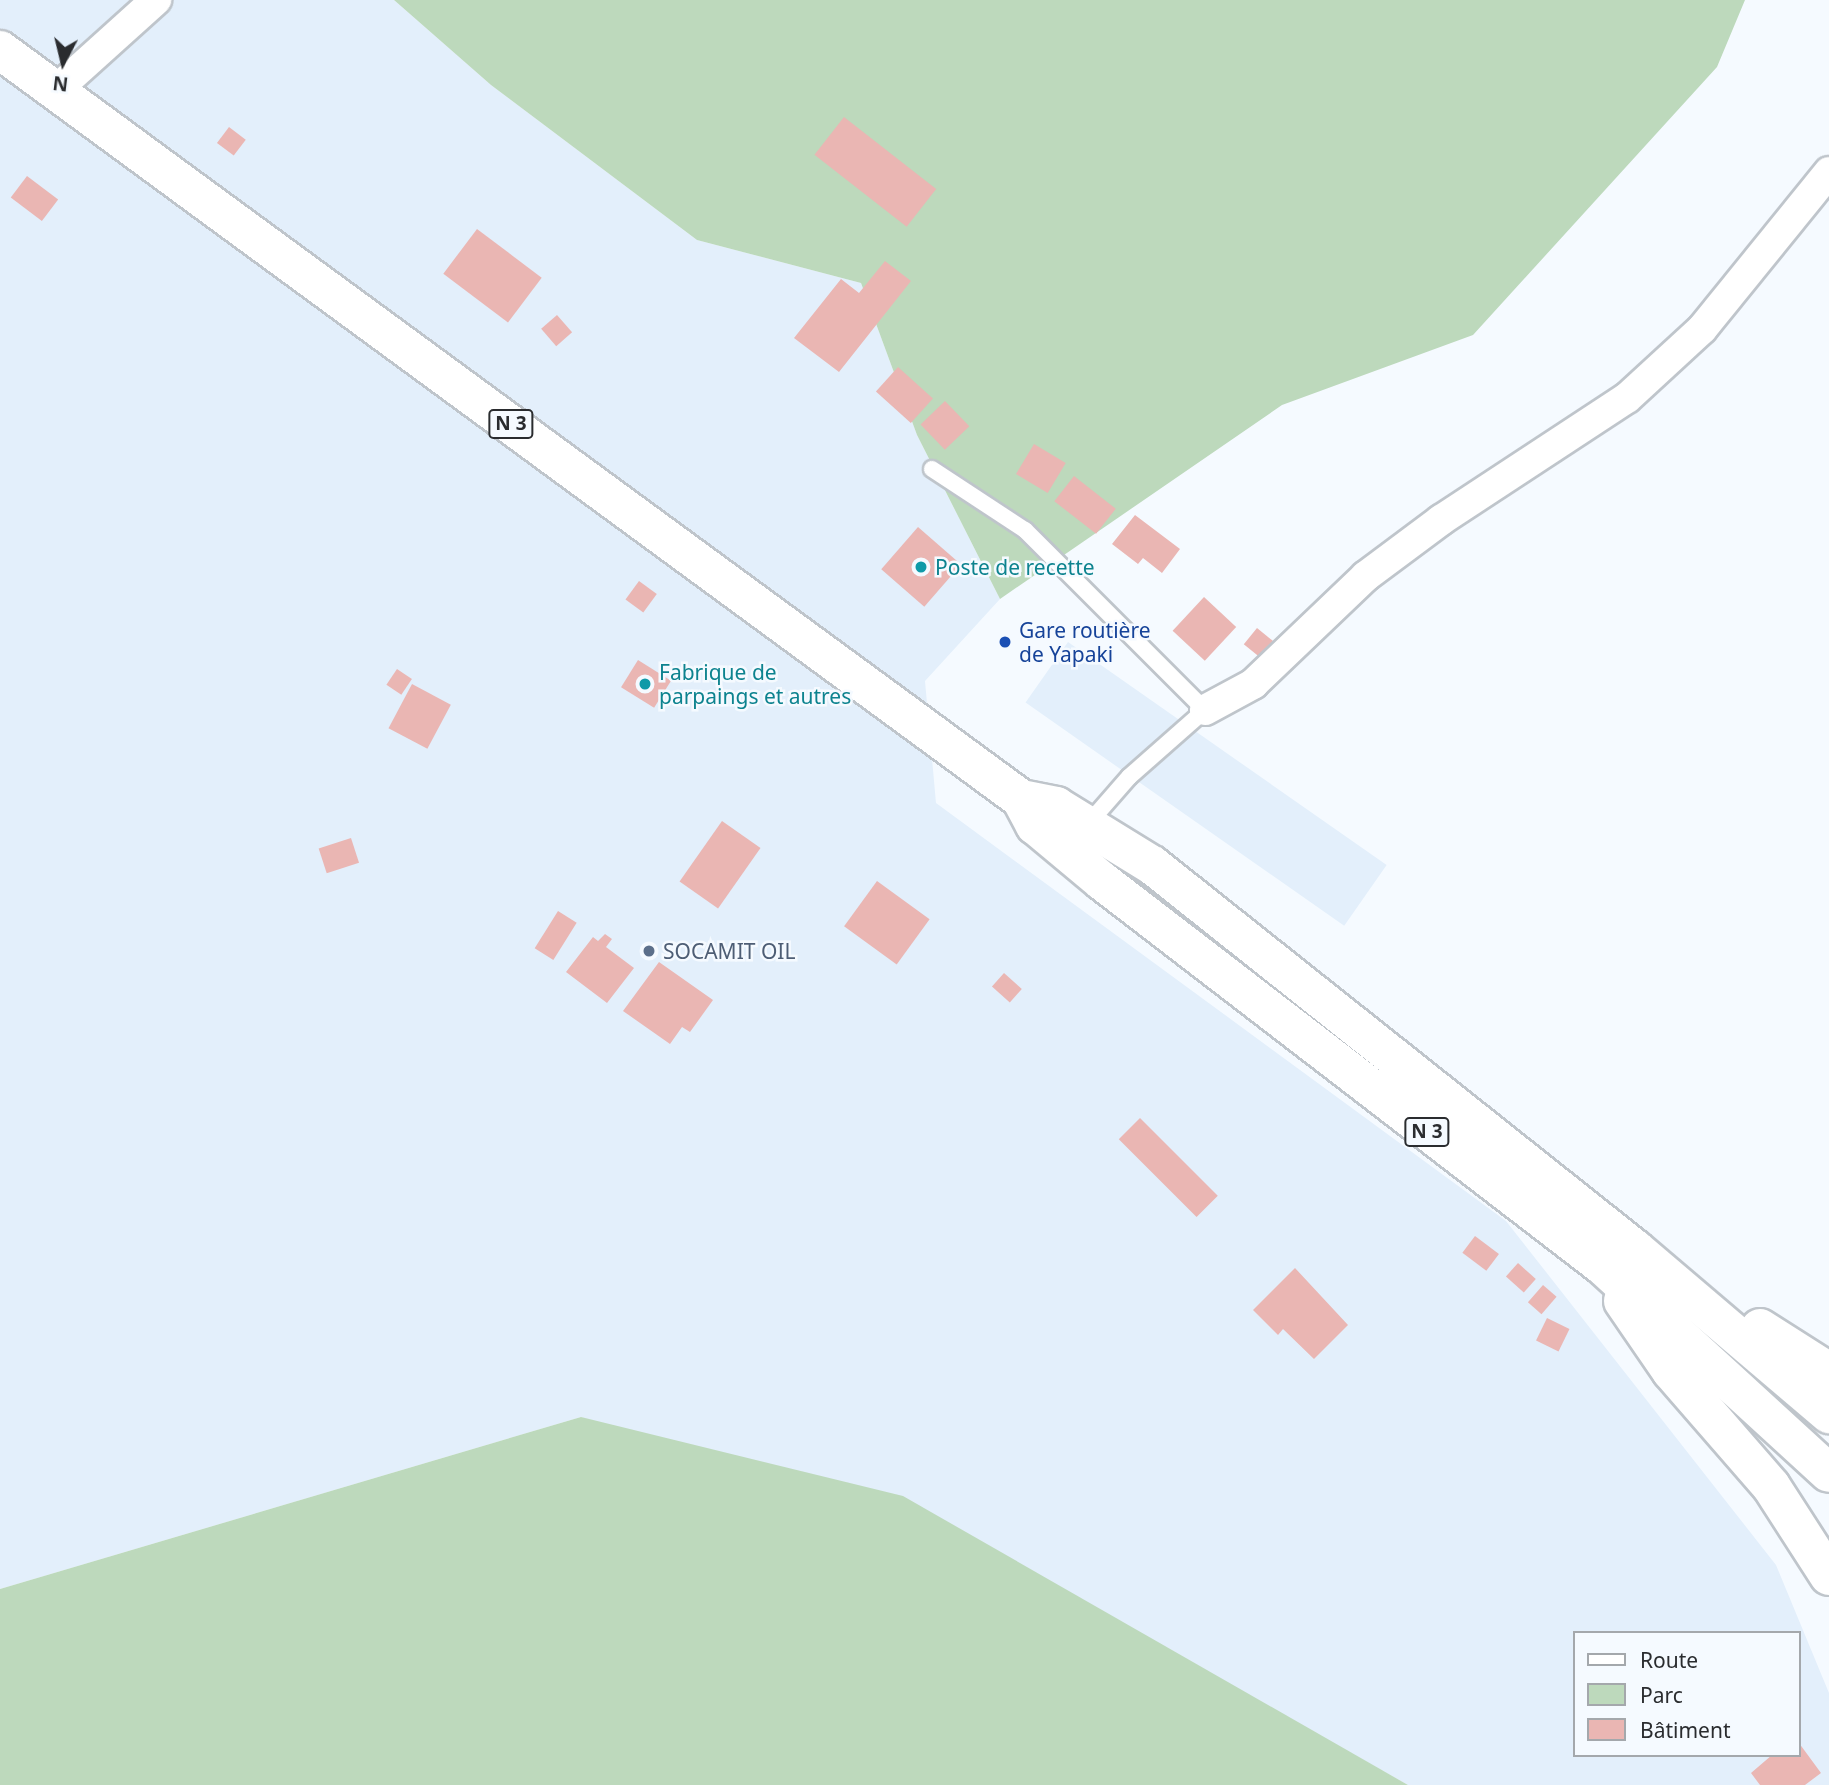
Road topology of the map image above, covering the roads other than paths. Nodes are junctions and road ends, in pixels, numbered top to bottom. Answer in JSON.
{"nodes":[{"id":1,"x":156,"y":0,"type":"edge"},
{"id":2,"x":0,"y":50,"type":"edge"},
{"id":3,"x":56,"y":90,"type":"junction"},
{"id":4,"x":1829,"y":172,"type":"edge"},
{"id":5,"x":932,"y":469,"type":"dead end"},
{"id":6,"x":1205,"y":710,"type":"junction"},
{"id":7,"x":1021,"y":799,"type":"junction"},
{"id":8,"x":1087,"y":825,"type":"junction"},
{"id":9,"x":1619,"y":1257,"type":"junction"},
{"id":10,"x":1829,"y":1372,"type":"edge"},
{"id":11,"x":1829,"y":1415,"type":"edge"},
{"id":12,"x":1829,"y":1473,"type":"edge"},
{"id":13,"x":1829,"y":1576,"type":"edge"}],
"edges":[{"from":1,"to":3,"type":"street"},
{"from":2,"to":3,"type":"highway","number":"N 3"},
{"from":3,"to":7,"type":"highway","number":"N 3"},
{"from":4,"to":6,"type":"street"},
{"from":5,"to":6,"type":"lane"},
{"from":6,"to":8,"type":"lane"},
{"from":7,"to":8,"type":"highway","number":"N 3"},
{"from":7,"to":9,"type":"highway","number":"N 3"},
{"from":8,"to":9,"type":"highway","number":"N 3"},
{"from":9,"to":10,"type":"highway"},
{"from":9,"to":11,"type":"highway","number":"N 3"},
{"from":9,"to":12,"type":"highway","number":"N 3"},
{"from":9,"to":13,"type":"highway"}]}
